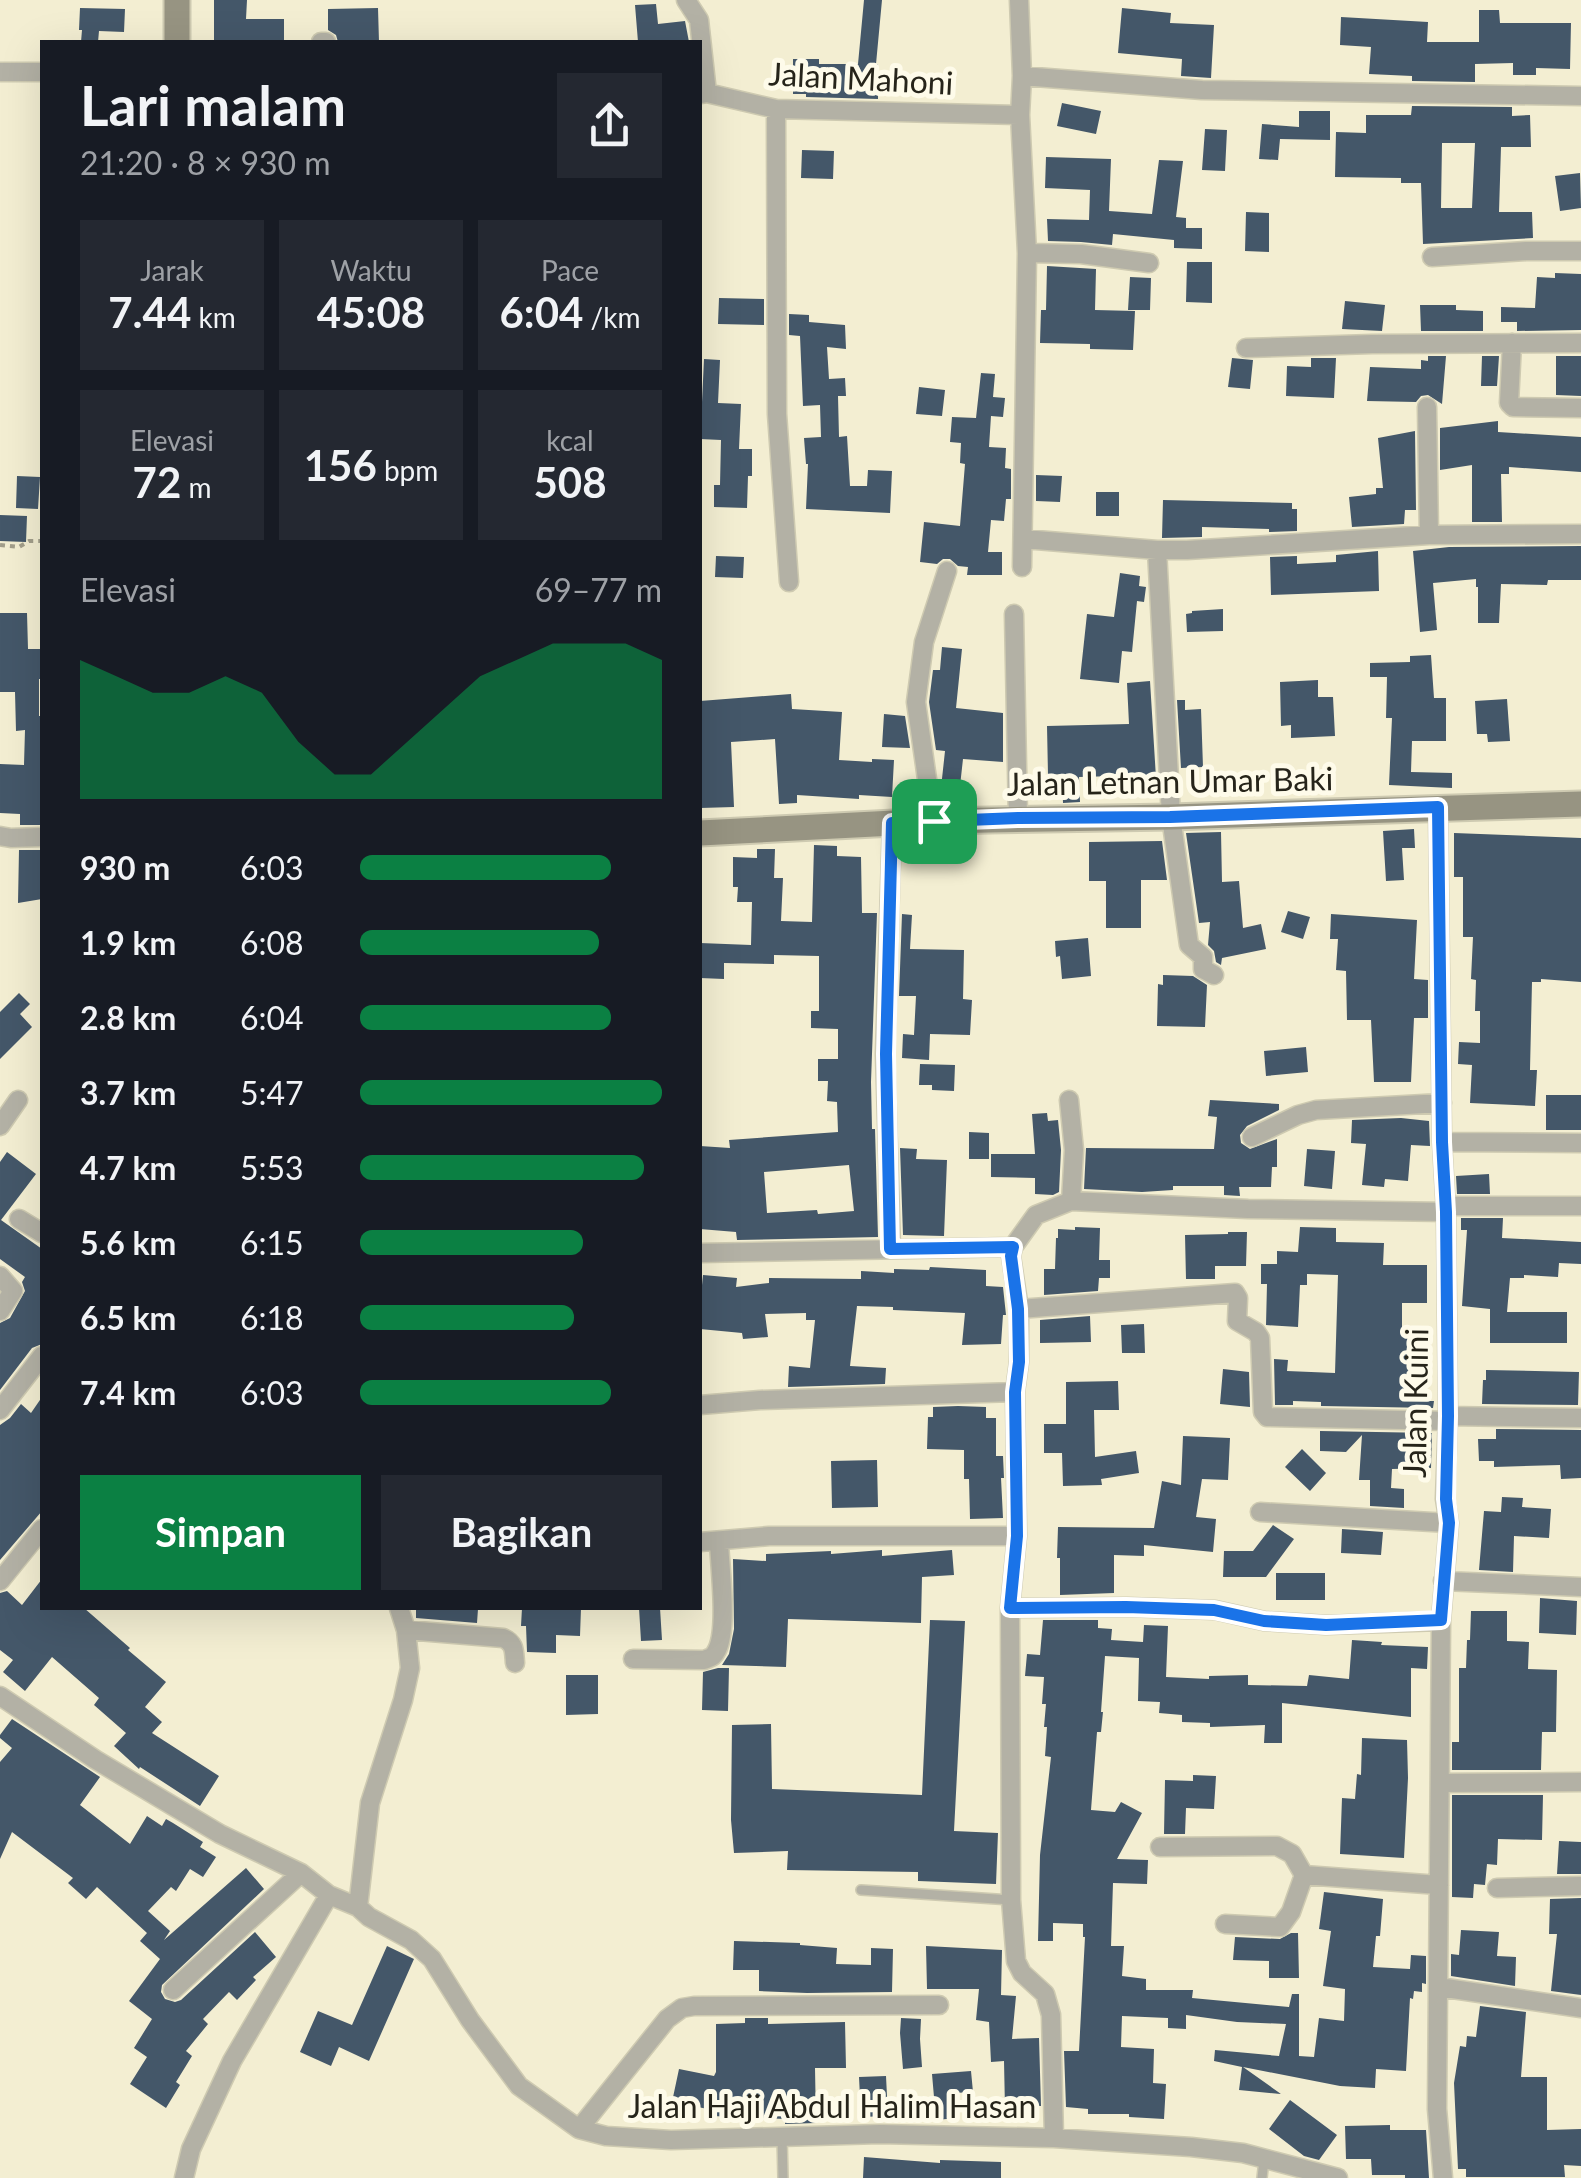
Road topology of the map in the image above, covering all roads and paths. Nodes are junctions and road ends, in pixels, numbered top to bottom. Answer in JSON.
{"nodes":[{"id":1,"x":177,"y":0,"type":"edge"},
{"id":2,"x":686,"y":0,"type":"edge"},
{"id":3,"x":1019,"y":0,"type":"edge"},
{"id":4,"x":177,"y":40,"type":"edge"},
{"id":5,"x":700,"y":40,"type":"edge"},
{"id":6,"x":702,"y":64,"type":"edge"},
{"id":7,"x":0,"y":72,"type":"edge"},
{"id":8,"x":40,"y":72,"type":"edge"},
{"id":9,"x":1022,"y":76,"type":"junction"},
{"id":10,"x":704,"y":94,"type":"edge"},
{"id":11,"x":1581,"y":96,"type":"edge"},
{"id":12,"x":776,"y":109,"type":"junction"},
{"id":13,"x":1020,"y":116,"type":"junction"},
{"id":14,"x":1027,"y":252,"type":"junction"},
{"id":15,"x":1581,"y":252,"type":"edge"},
{"id":16,"x":1432,"y":257,"type":"dead end"},
{"id":17,"x":1149,"y":263,"type":"dead end"},
{"id":18,"x":1512,"y":343,"type":"junction"},
{"id":19,"x":1581,"y":343,"type":"edge"},
{"id":20,"x":1246,"y":348,"type":"dead end"},
{"id":21,"x":1427,"y":408,"type":"dead end"},
{"id":22,"x":1581,"y":408,"type":"edge"},
{"id":23,"x":1581,"y":534,"type":"edge"},
{"id":24,"x":1429,"y":535,"type":"junction"},
{"id":25,"x":1024,"y":539,"type":"junction"},
{"id":26,"x":40,"y":541,"type":"edge"},
{"id":27,"x":0,"y":545,"type":"edge"},
{"id":28,"x":1157,"y":550,"type":"junction"},
{"id":29,"x":1022,"y":567,"type":"dead end"},
{"id":30,"x":947,"y":571,"type":"dead end"},
{"id":31,"x":789,"y":582,"type":"dead end"},
{"id":32,"x":1014,"y":614,"type":"dead end"},
{"id":33,"x":1581,"y":804,"type":"edge"},
{"id":34,"x":1438,"y":807,"type":"junction"},
{"id":35,"x":1170,"y":817,"type":"junction"},
{"id":36,"x":1018,"y":818,"type":"junction"},
{"id":37,"x":934,"y":821,"type":"junction"},
{"id":38,"x":892,"y":823,"type":"junction"},
{"id":39,"x":702,"y":833,"type":"edge"},
{"id":40,"x":0,"y":836,"type":"edge"},
{"id":41,"x":40,"y":837,"type":"edge"},
{"id":42,"x":1214,"y":974,"type":"dead end"},
{"id":43,"x":18,"y":1100,"type":"dead end"},
{"id":44,"x":1070,"y":1100,"type":"dead end"},
{"id":45,"x":1442,"y":1103,"type":"junction"},
{"id":46,"x":0,"y":1126,"type":"edge"},
{"id":47,"x":1252,"y":1137,"type":"dead end"},
{"id":48,"x":1442,"y":1142,"type":"junction"},
{"id":49,"x":1581,"y":1143,"type":"edge"},
{"id":50,"x":1070,"y":1201,"type":"junction"},
{"id":51,"x":1581,"y":1206,"type":"edge"},
{"id":52,"x":1446,"y":1209,"type":"junction"},
{"id":53,"x":18,"y":1219,"type":"dead end"},
{"id":54,"x":40,"y":1232,"type":"edge"},
{"id":55,"x":1013,"y":1247,"type":"junction"},
{"id":56,"x":890,"y":1249,"type":"junction"},
{"id":57,"x":702,"y":1254,"type":"edge"},
{"id":58,"x":0,"y":1276,"type":"edge"},
{"id":59,"x":1018,"y":1309,"type":"junction"},
{"id":60,"x":0,"y":1311,"type":"edge"},
{"id":61,"x":40,"y":1359,"type":"edge"},
{"id":62,"x":1015,"y":1392,"type":"junction"},
{"id":63,"x":702,"y":1404,"type":"edge"},
{"id":64,"x":0,"y":1410,"type":"edge"},
{"id":65,"x":1447,"y":1418,"type":"junction"},
{"id":66,"x":1581,"y":1418,"type":"edge"},
{"id":67,"x":1260,"y":1512,"type":"dead end"},
{"id":68,"x":1449,"y":1523,"type":"junction"},
{"id":69,"x":40,"y":1531,"type":"edge"},
{"id":70,"x":1017,"y":1536,"type":"junction"},
{"id":71,"x":710,"y":1542,"type":"edge"},
{"id":72,"x":1443,"y":1580,"type":"junction"},
{"id":73,"x":0,"y":1581,"type":"edge"},
{"id":74,"x":1581,"y":1587,"type":"edge"},
{"id":75,"x":1010,"y":1608,"type":"junction"},
{"id":76,"x":400,"y":1610,"type":"edge"},
{"id":77,"x":1441,"y":1620,"type":"junction"},
{"id":78,"x":406,"y":1630,"type":"junction"},
{"id":79,"x":633,"y":1659,"type":"dead end"},
{"id":80,"x":515,"y":1662,"type":"dead end"},
{"id":81,"x":0,"y":1696,"type":"edge"},
{"id":82,"x":1581,"y":1782,"type":"edge"},
{"id":83,"x":1440,"y":1783,"type":"junction"},
{"id":84,"x":1160,"y":1847,"type":"dead end"},
{"id":85,"x":301,"y":1873,"type":"junction"},
{"id":86,"x":1304,"y":1875,"type":"junction"},
{"id":87,"x":1439,"y":1885,"type":"junction"},
{"id":88,"x":1581,"y":1886,"type":"edge"},
{"id":89,"x":1496,"y":1888,"type":"dead end"},
{"id":90,"x":861,"y":1890,"type":"dead end"},
{"id":91,"x":329,"y":1895,"type":"junction"},
{"id":92,"x":1010,"y":1900,"type":"junction"},
{"id":93,"x":358,"y":1907,"type":"junction"},
{"id":94,"x":1225,"y":1924,"type":"dead end"},
{"id":95,"x":1438,"y":1988,"type":"junction"},
{"id":96,"x":173,"y":1990,"type":"dead end"},
{"id":97,"x":939,"y":2005,"type":"dead end"},
{"id":98,"x":1581,"y":2008,"type":"edge"},
{"id":99,"x":579,"y":2129,"type":"junction"},
{"id":100,"x":782,"y":2136,"type":"junction"},
{"id":101,"x":1054,"y":2138,"type":"junction"},
{"id":102,"x":1263,"y":2169,"type":"edge"},
{"id":103,"x":184,"y":2178,"type":"edge"},
{"id":104,"x":782,"y":2178,"type":"edge"},
{"id":105,"x":1338,"y":2178,"type":"edge"},
{"id":106,"x":1443,"y":2178,"type":"edge"}],
"edges":[{"from":1,"to":4,"type":"street"},
{"from":2,"to":5,"type":"street"},
{"from":3,"to":9,"type":"street"},
{"from":6,"to":10,"type":"street"},
{"from":7,"to":8,"type":"street"},
{"from":9,"to":11,"type":"street"},
{"from":9,"to":13,"type":"street"},
{"from":10,"to":12,"type":"street","name":"Jalan Mahoni"},
{"from":12,"to":13,"type":"street","name":"Jalan Mahoni"},
{"from":12,"to":31,"type":"street"},
{"from":13,"to":14,"type":"street"},
{"from":14,"to":17,"type":"street"},
{"from":14,"to":25,"type":"street"},
{"from":15,"to":16,"type":"street"},
{"from":18,"to":19,"type":"street"},
{"from":18,"to":20,"type":"street"},
{"from":18,"to":22,"type":"street"},
{"from":21,"to":24,"type":"street"},
{"from":23,"to":24,"type":"street"},
{"from":24,"to":28,"type":"street"},
{"from":25,"to":28,"type":"street"},
{"from":25,"to":29,"type":"street"},
{"from":26,"to":27,"type":"path"},
{"from":28,"to":35,"type":"street"},
{"from":30,"to":37,"type":"street"},
{"from":32,"to":36,"type":"street"},
{"from":33,"to":34,"type":"street","name":"Jalan Letnan Umar Baki"},
{"from":34,"to":35,"type":"street","name":"Jalan Letnan Umar Baki"},
{"from":34,"to":45,"type":"street","name":"Jalan Kuini"},
{"from":35,"to":36,"type":"street","name":"Jalan Letnan Umar Baki"},
{"from":35,"to":42,"type":"street"},
{"from":36,"to":37,"type":"street","name":"Jalan Letnan Umar Baki"},
{"from":37,"to":38,"type":"street","name":"Jalan Letnan Umar Baki"},
{"from":38,"to":39,"type":"street","name":"Jalan Letnan Umar Baki"},
{"from":38,"to":56,"type":"street"},
{"from":40,"to":41,"type":"street"},
{"from":43,"to":46,"type":"street"},
{"from":44,"to":50,"type":"street"},
{"from":45,"to":47,"type":"street"},
{"from":45,"to":48,"type":"street","name":"Jalan Kuini"},
{"from":48,"to":49,"type":"street"},
{"from":48,"to":52,"type":"street","name":"Jalan Kuini"},
{"from":50,"to":52,"type":"street"},
{"from":50,"to":55,"type":"street"},
{"from":51,"to":52,"type":"street"},
{"from":52,"to":65,"type":"street","name":"Jalan Kuini"},
{"from":53,"to":54,"type":"street"},
{"from":55,"to":56,"type":"street"},
{"from":55,"to":59,"type":"street"},
{"from":56,"to":57,"type":"street"},
{"from":58,"to":60,"type":"street"},
{"from":59,"to":62,"type":"street"},
{"from":59,"to":65,"type":"street"},
{"from":61,"to":64,"type":"street"},
{"from":62,"to":63,"type":"street"},
{"from":62,"to":70,"type":"street"},
{"from":65,"to":66,"type":"street"},
{"from":65,"to":68,"type":"street","name":"Jalan Kuini"},
{"from":67,"to":68,"type":"street"},
{"from":68,"to":72,"type":"street","name":"Jalan Kuini"},
{"from":69,"to":73,"type":"street"},
{"from":70,"to":71,"type":"street"},
{"from":70,"to":75,"type":"street"},
{"from":71,"to":79,"type":"street"},
{"from":72,"to":74,"type":"street"},
{"from":72,"to":77,"type":"street","name":"Jalan Kuini"},
{"from":75,"to":77,"type":"street"},
{"from":75,"to":92,"type":"street"},
{"from":76,"to":78,"type":"street"},
{"from":77,"to":83,"type":"street","name":"Jalan Kuini"},
{"from":78,"to":80,"type":"street"},
{"from":78,"to":93,"type":"street"},
{"from":81,"to":85,"type":"street","name":"Jalan Haji Abdul Halim Hasan"},
{"from":82,"to":83,"type":"street"},
{"from":83,"to":87,"type":"street","name":"Jalan Kuini"},
{"from":84,"to":86,"type":"street"},
{"from":85,"to":91,"type":"street","name":"Jalan Haji Abdul Halim Hasan"},
{"from":85,"to":96,"type":"street"},
{"from":86,"to":87,"type":"street"},
{"from":86,"to":94,"type":"street"},
{"from":87,"to":95,"type":"street","name":"Jalan Kuini"},
{"from":88,"to":89,"type":"street"},
{"from":90,"to":92,"type":"lane"},
{"from":91,"to":93,"type":"street","name":"Jalan Haji Abdul Halim Hasan"},
{"from":91,"to":103,"type":"street"},
{"from":92,"to":101,"type":"street"},
{"from":93,"to":99,"type":"street","name":"Jalan Haji Abdul Halim Hasan"},
{"from":95,"to":98,"type":"street"},
{"from":95,"to":106,"type":"street","name":"Jalan Kuini"},
{"from":97,"to":99,"type":"street"},
{"from":99,"to":100,"type":"street","name":"Jalan Haji Abdul Halim Hasan"},
{"from":100,"to":101,"type":"street","name":"Jalan Haji Abdul Halim Hasan"},
{"from":100,"to":104,"type":"lane"},
{"from":101,"to":102,"type":"street","name":"Jalan Haji Abdul Halim Hasan"},
{"from":102,"to":105,"type":"street","name":"Jalan Haji Abdul Halim Hasan"}]}
